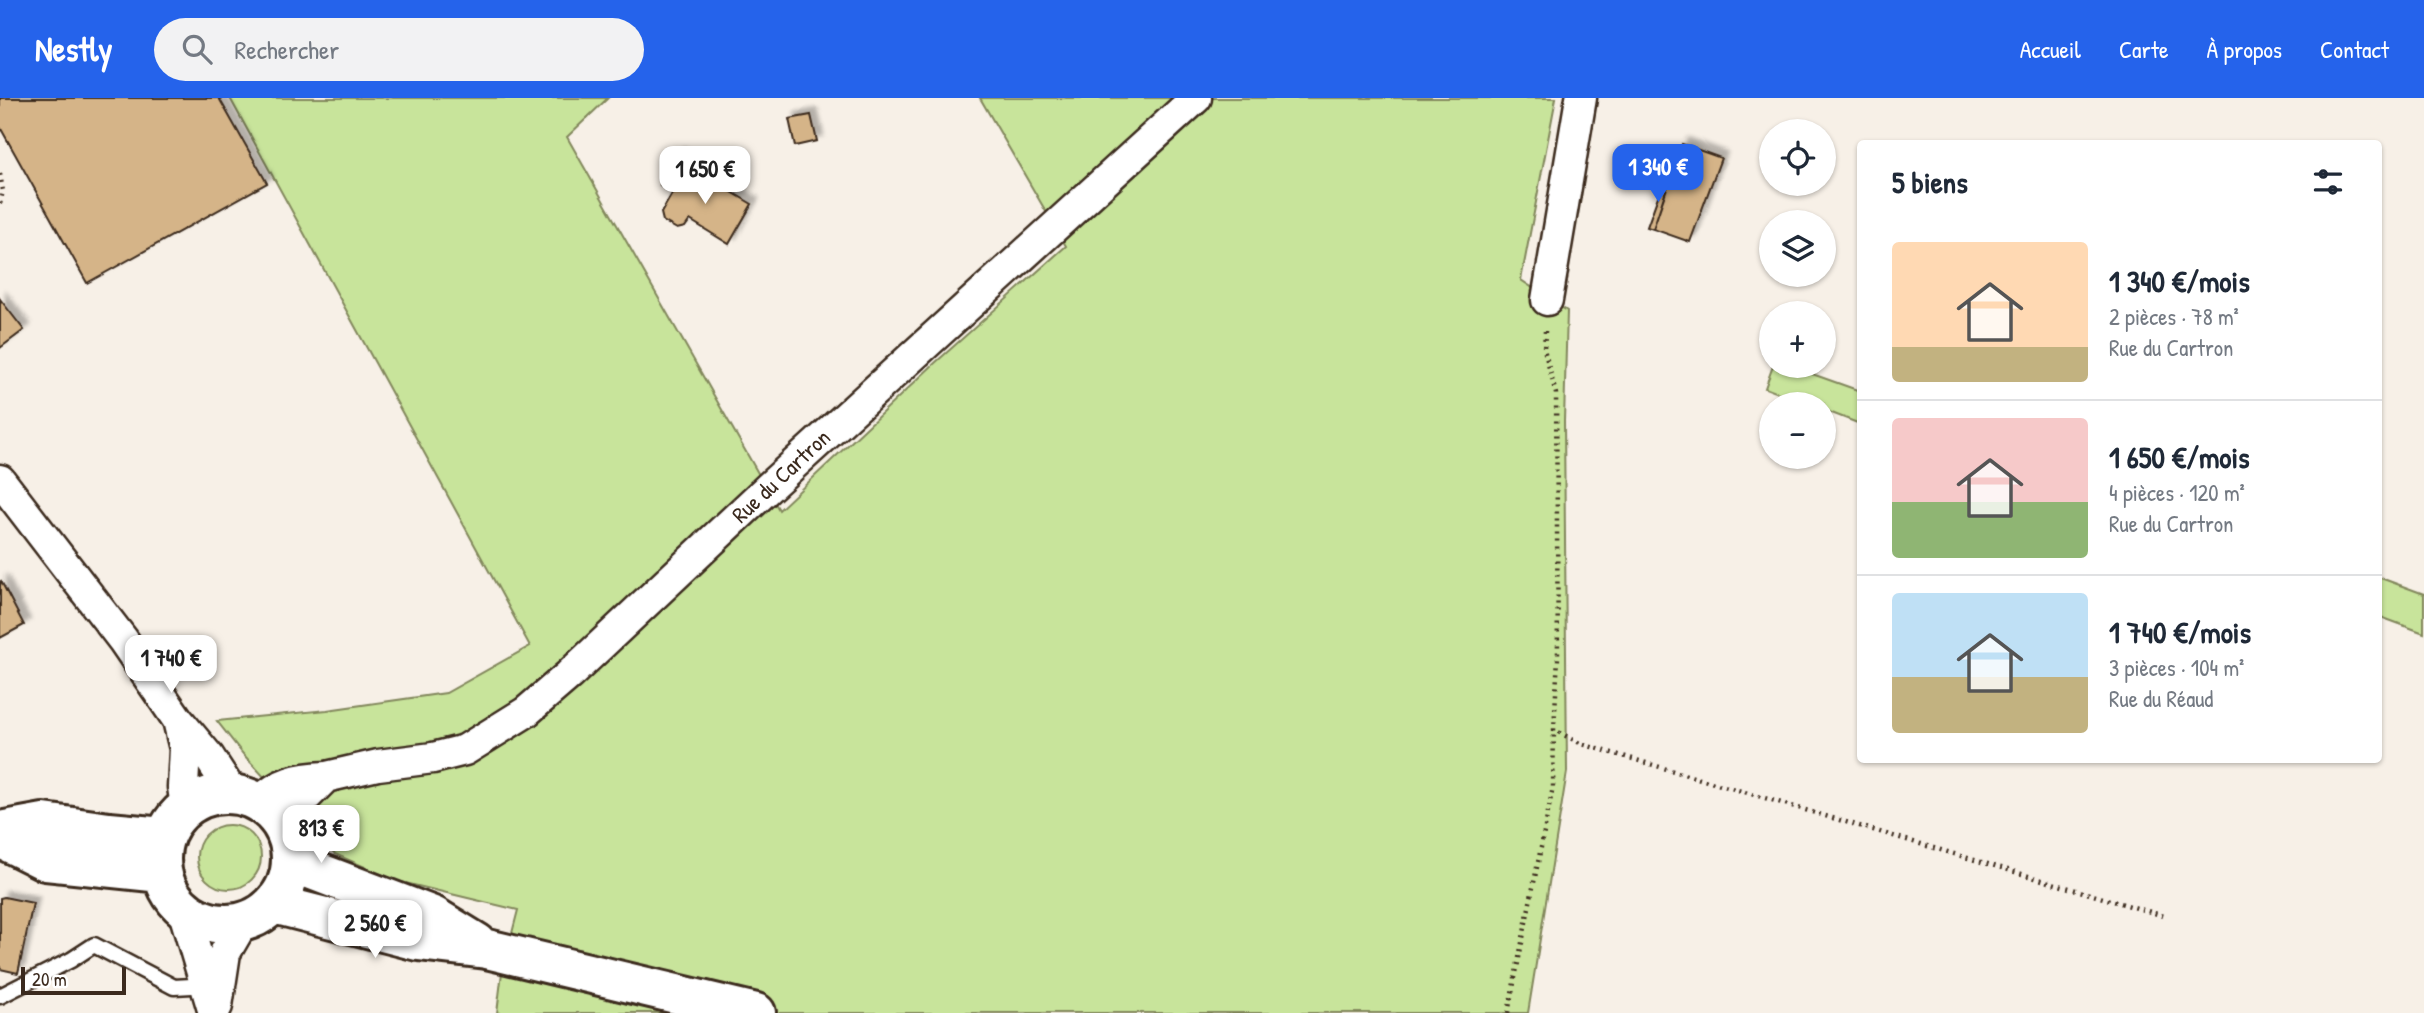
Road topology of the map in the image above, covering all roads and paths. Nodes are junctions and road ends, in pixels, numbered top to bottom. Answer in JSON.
{"nodes":[{"id":1,"x":1196,"y":98,"type":"edge"},
{"id":2,"x":1581,"y":98,"type":"edge"},
{"id":3,"x":0,"y":174,"type":"edge"},
{"id":4,"x":0,"y":204,"type":"edge"},
{"id":5,"x":1548,"y":300,"type":"joint"},
{"id":6,"x":0,"y":480,"type":"edge"},
{"id":7,"x":178,"y":720,"type":"junction"},
{"id":8,"x":1554,"y":730,"type":"junction"},
{"id":9,"x":267,"y":821,"type":"junction"},
{"id":10,"x":0,"y":831,"type":"edge"},
{"id":11,"x":0,"y":838,"type":"edge"},
{"id":12,"x":171,"y":839,"type":"junction"},
{"id":13,"x":183,"y":909,"type":"junction"},
{"id":14,"x":258,"y":913,"type":"junction"},
{"id":15,"x":2164,"y":916,"type":"dead end"},
{"id":16,"x":487,"y":949,"type":"junction"},
{"id":17,"x":0,"y":996,"type":"edge"},
{"id":18,"x":214,"y":999,"type":"edge"},
{"id":19,"x":756,"y":1013,"type":"edge"},
{"id":20,"x":1508,"y":1013,"type":"edge"}],
"edges":[{"from":1,"to":9,"type":"street","name":"Rue du Cartron"},
{"from":2,"to":5,"type":"street"},
{"from":3,"to":4,"type":"path"},
{"from":5,"to":8,"type":"path"},
{"from":6,"to":7,"type":"street"},
{"from":7,"to":9,"type":"street"},
{"from":7,"to":12,"type":"street"},
{"from":8,"to":15,"type":"path"},
{"from":8,"to":20,"type":"path"},
{"from":9,"to":12,"type":"main road"},
{"from":9,"to":14,"type":"main road"},
{"from":9,"to":16,"type":"main road"},
{"from":10,"to":12,"type":"main road"},
{"from":11,"to":12,"type":"main road"},
{"from":12,"to":13,"type":"main road"},
{"from":13,"to":14,"type":"main road"},
{"from":13,"to":18,"type":"street"},
{"from":14,"to":16,"type":"main road"},
{"from":14,"to":18,"type":"street"},
{"from":16,"to":19,"type":"main road"},
{"from":17,"to":18,"type":"lane"}]}
